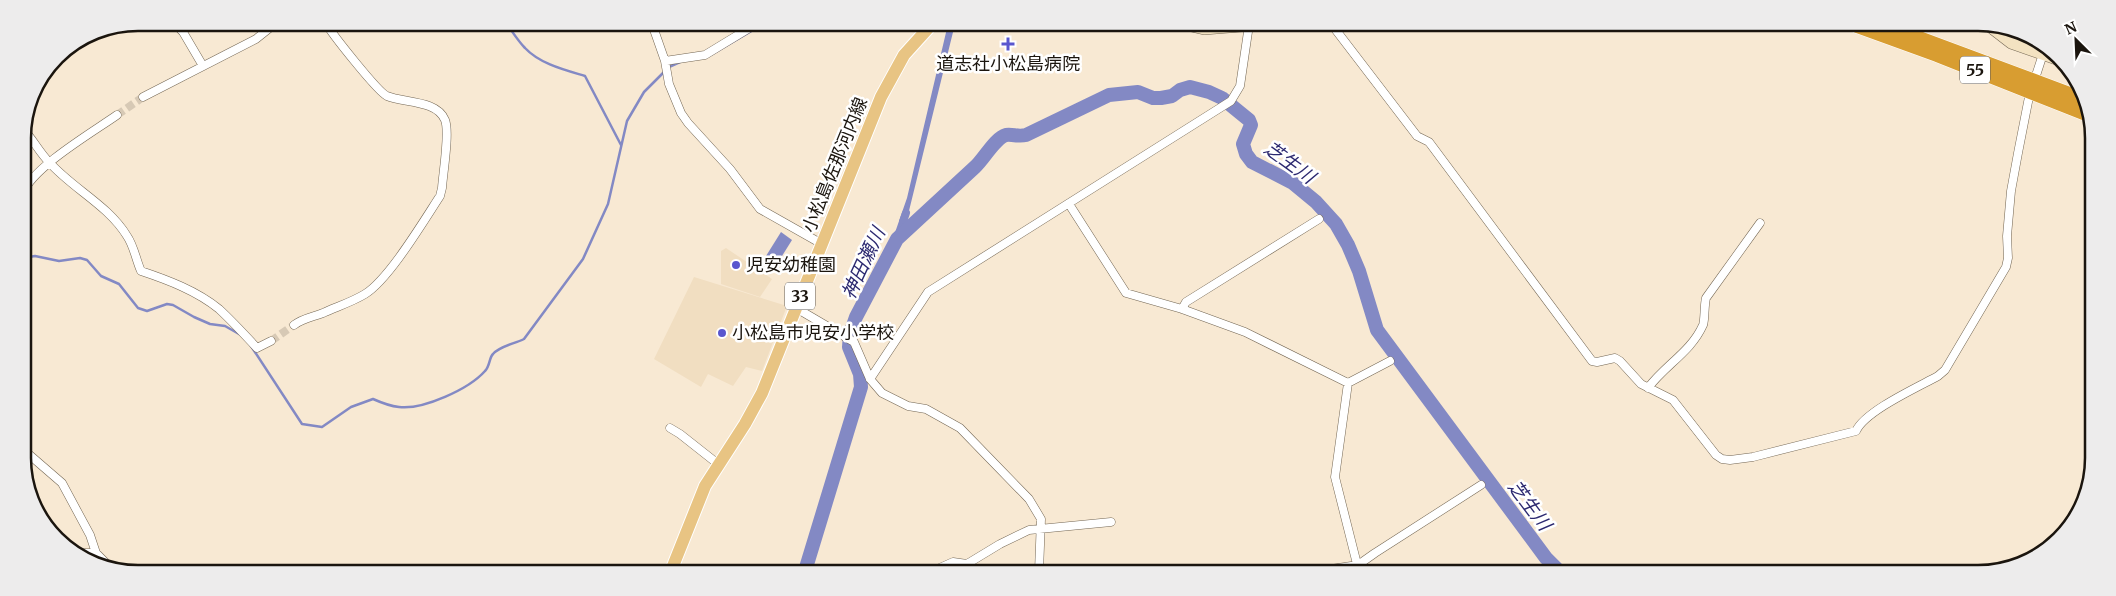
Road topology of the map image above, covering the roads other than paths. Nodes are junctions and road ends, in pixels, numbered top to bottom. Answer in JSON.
{"nodes":[{"id":1,"x":182,"y":31,"type":"edge"},
{"id":2,"x":266,"y":31,"type":"edge"},
{"id":3,"x":332,"y":31,"type":"edge"},
{"id":4,"x":654,"y":31,"type":"edge"},
{"id":5,"x":744,"y":31,"type":"edge"},
{"id":6,"x":926,"y":31,"type":"edge"},
{"id":7,"x":1248,"y":31,"type":"edge"},
{"id":8,"x":1337,"y":31,"type":"edge"},
{"id":9,"x":1872,"y":31,"type":"edge"},
{"id":10,"x":1900,"y":31,"type":"edge"},
{"id":11,"x":1998,"y":33,"type":"edge"},
{"id":12,"x":2035,"y":48,"type":"edge"},
{"id":13,"x":2040,"y":51,"type":"edge"},
{"id":14,"x":665,"y":61,"type":"junction"},
{"id":15,"x":203,"y":66,"type":"junction"},
{"id":16,"x":2032,"y":86,"type":"junction"},
{"id":17,"x":144,"y":97,"type":"tunnel mouth"},
{"id":18,"x":2077,"y":98,"type":"edge"},
{"id":19,"x":2081,"y":111,"type":"edge"},
{"id":20,"x":117,"y":115,"type":"tunnel mouth"},
{"id":21,"x":31,"y":137,"type":"edge"},
{"id":22,"x":49,"y":163,"type":"junction"},
{"id":23,"x":31,"y":180,"type":"edge"},
{"id":24,"x":1069,"y":204,"type":"junction"},
{"id":25,"x":1319,"y":219,"type":"dead end"},
{"id":26,"x":1760,"y":222,"type":"dead end"},
{"id":27,"x":822,"y":244,"type":"junction"},
{"id":28,"x":796,"y":308,"type":"junction"},
{"id":29,"x":1182,"y":309,"type":"junction"},
{"id":30,"x":294,"y":324,"type":"tunnel mouth"},
{"id":31,"x":271,"y":341,"type":"tunnel mouth"},
{"id":32,"x":1390,"y":361,"type":"dead end"},
{"id":33,"x":870,"y":379,"type":"junction"},
{"id":34,"x":1348,"y":383,"type":"junction"},
{"id":35,"x":1648,"y":388,"type":"junction"},
{"id":36,"x":670,"y":428,"type":"dead end"},
{"id":37,"x":31,"y":457,"type":"edge"},
{"id":38,"x":718,"y":464,"type":"junction"},
{"id":39,"x":1481,"y":485,"type":"dead end"},
{"id":40,"x":1111,"y":522,"type":"dead end"},
{"id":41,"x":1040,"y":529,"type":"junction"},
{"id":42,"x":90,"y":553,"type":"edge"},
{"id":43,"x":96,"y":553,"type":"junction"},
{"id":44,"x":101,"y":558,"type":"edge"},
{"id":45,"x":674,"y":565,"type":"edge"},
{"id":46,"x":946,"y":565,"type":"edge"},
{"id":47,"x":1039,"y":565,"type":"edge"},
{"id":48,"x":1358,"y":565,"type":"edge"},
{"id":49,"x":1363,"y":565,"type":"edge"}],
"edges":[{"from":1,"to":15,"type":"street"},
{"from":2,"to":15,"type":"street"},
{"from":3,"to":30,"type":"street"},
{"from":4,"to":14,"type":"street"},
{"from":5,"to":14,"type":"street"},
{"from":6,"to":27,"type":"main road","name":"小松島佐那河内線","number":"33"},
{"from":7,"to":24,"type":"street"},
{"from":8,"to":35,"type":"street"},
{"from":9,"to":16,"type":"highway","number":"55"},
{"from":10,"to":16,"type":"highway","number":"55"},
{"from":11,"to":12,"type":"main road"},
{"from":13,"to":16,"type":"street"},
{"from":14,"to":27,"type":"street"},
{"from":15,"to":17,"type":"street"},
{"from":16,"to":18,"type":"highway","number":"55"},
{"from":16,"to":19,"type":"highway","number":"55"},
{"from":16,"to":35,"type":"street"},
{"from":20,"to":22,"type":"street"},
{"from":21,"to":22,"type":"street"},
{"from":22,"to":23,"type":"street"},
{"from":22,"to":31,"type":"street"},
{"from":24,"to":29,"type":"street"},
{"from":24,"to":33,"type":"street"},
{"from":25,"to":29,"type":"street"},
{"from":26,"to":35,"type":"street"},
{"from":27,"to":28,"type":"main road","name":"小松島佐那河内線","number":"33"},
{"from":28,"to":33,"type":"street"},
{"from":28,"to":38,"type":"main road","name":"小松島佐那河内線","number":"33"},
{"from":29,"to":34,"type":"street"},
{"from":32,"to":34,"type":"street"},
{"from":33,"to":41,"type":"street"},
{"from":34,"to":48,"type":"street"},
{"from":36,"to":38,"type":"street"},
{"from":37,"to":43,"type":"street"},
{"from":38,"to":45,"type":"main road","name":"小松島佐那河内線","number":"33"},
{"from":39,"to":49,"type":"street"},
{"from":40,"to":41,"type":"street"},
{"from":41,"to":46,"type":"street"},
{"from":41,"to":47,"type":"street"},
{"from":42,"to":43,"type":"street"},
{"from":43,"to":44,"type":"street"}]}
